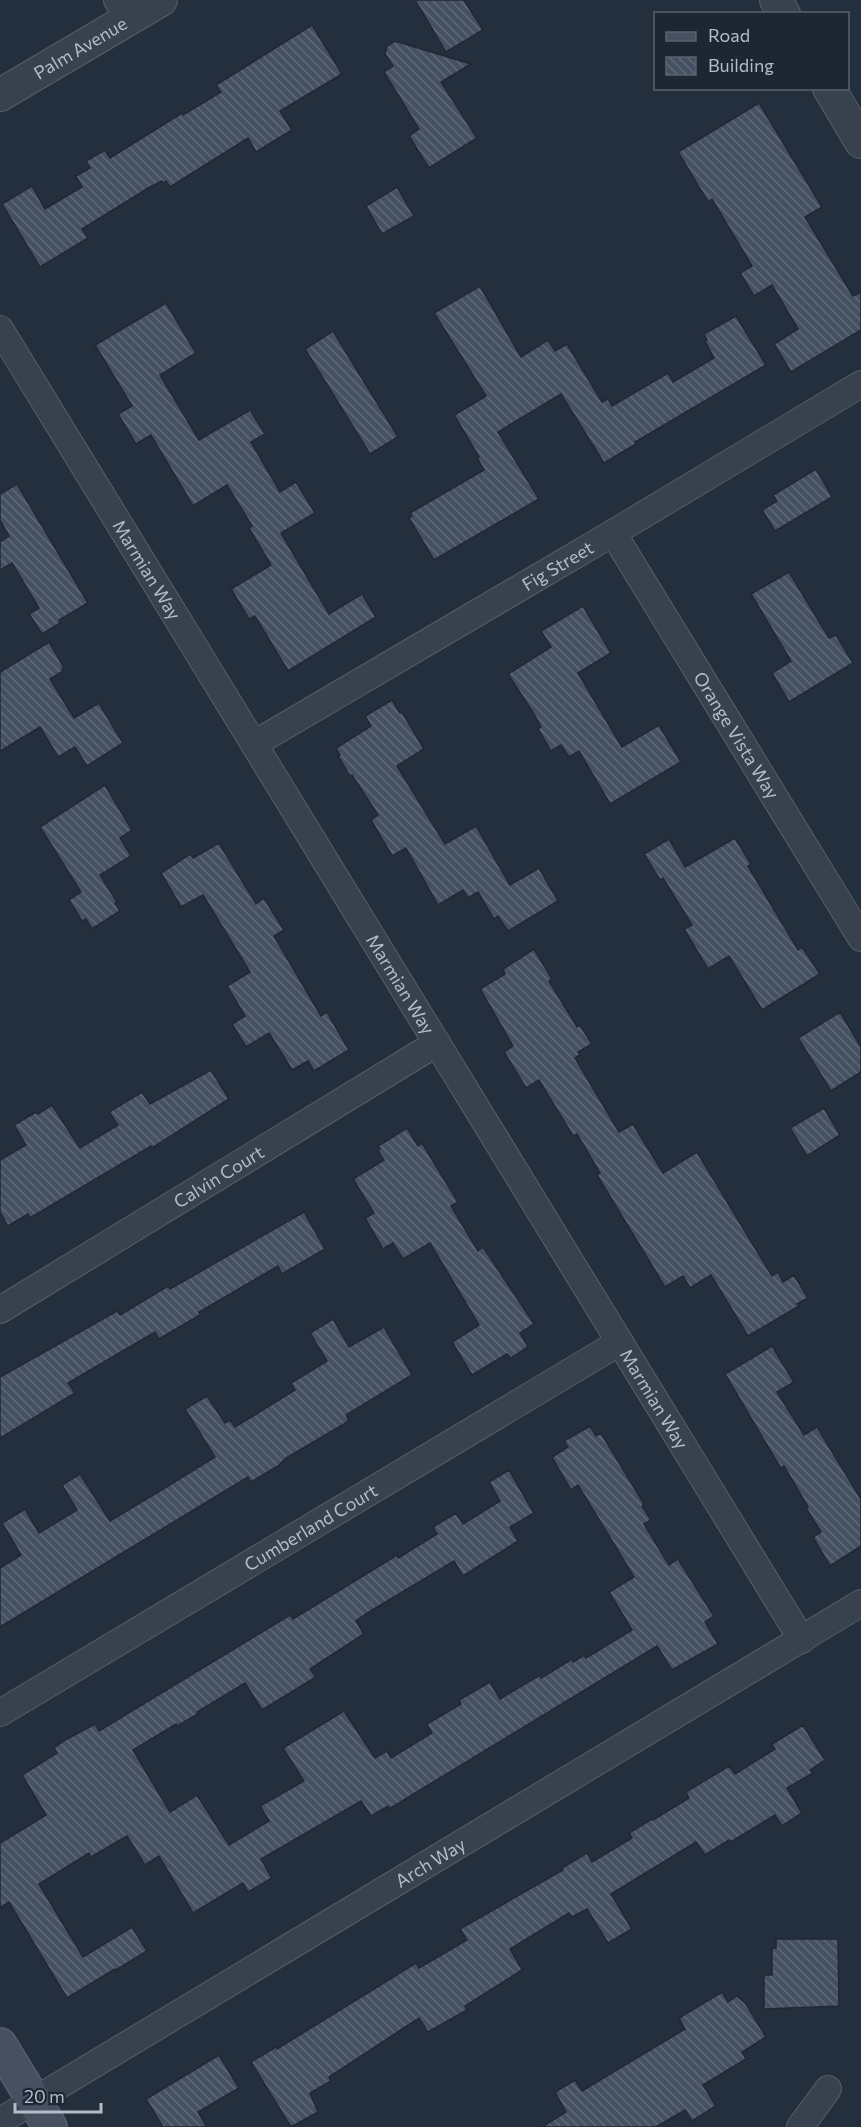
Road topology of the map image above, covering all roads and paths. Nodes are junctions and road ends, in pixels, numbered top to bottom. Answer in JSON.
{"nodes":[{"id":1,"x":161,"y":0,"type":"edge"},
{"id":2,"x":123,"y":9,"type":"edge"},
{"id":3,"x":830,"y":90,"type":"edge"},
{"id":4,"x":0,"y":95,"type":"edge"},
{"id":5,"x":861,"y":142,"type":"edge"},
{"id":6,"x":0,"y":329,"type":"edge"},
{"id":7,"x":861,"y":384,"type":"edge"},
{"id":8,"x":613,"y":533,"type":"junction"},
{"id":9,"x":254,"y":744,"type":"junction"},
{"id":10,"x":861,"y":938,"type":"edge"},
{"id":11,"x":437,"y":1043,"type":"junction"},
{"id":12,"x":0,"y":1311,"type":"edge"},
{"id":13,"x":620,"y":1342,"type":"junction"},
{"id":14,"x":861,"y":1603,"type":"edge"},
{"id":15,"x":802,"y":1640,"type":"junction"},
{"id":16,"x":0,"y":1713,"type":"edge"},
{"id":17,"x":0,"y":2045,"type":"edge"},
{"id":18,"x":828,"y":2089,"type":"dead end"},
{"id":19,"x":42,"y":2114,"type":"edge"},
{"id":20,"x":0,"y":2121,"type":"edge"},
{"id":21,"x":800,"y":2127,"type":"edge"}],
"edges":[{"from":1,"to":2,"type":"street","name":"Palm Avenue"},
{"from":2,"to":4,"type":"street","name":"Palm Avenue"},
{"from":3,"to":5,"type":"street"},
{"from":6,"to":9,"type":"street","name":"Marmian Way"},
{"from":7,"to":8,"type":"street","name":"Fig Street"},
{"from":8,"to":9,"type":"street","name":"Fig Street"},
{"from":8,"to":10,"type":"street","name":"Orange Vista Way"},
{"from":9,"to":11,"type":"street","name":"Marmian Way"},
{"from":11,"to":12,"type":"street","name":"Calvin Court"},
{"from":11,"to":13,"type":"street","name":"Marmian Way"},
{"from":13,"to":15,"type":"street","name":"Marmian Way"},
{"from":13,"to":16,"type":"street","name":"Cumberland Court"},
{"from":14,"to":15,"type":"street","name":"Arch Way"},
{"from":15,"to":19,"type":"street","name":"Arch Way"},
{"from":17,"to":19,"type":"main road"},
{"from":18,"to":21,"type":"street"},
{"from":19,"to":20,"type":"street","name":"Arch Way"}]}
